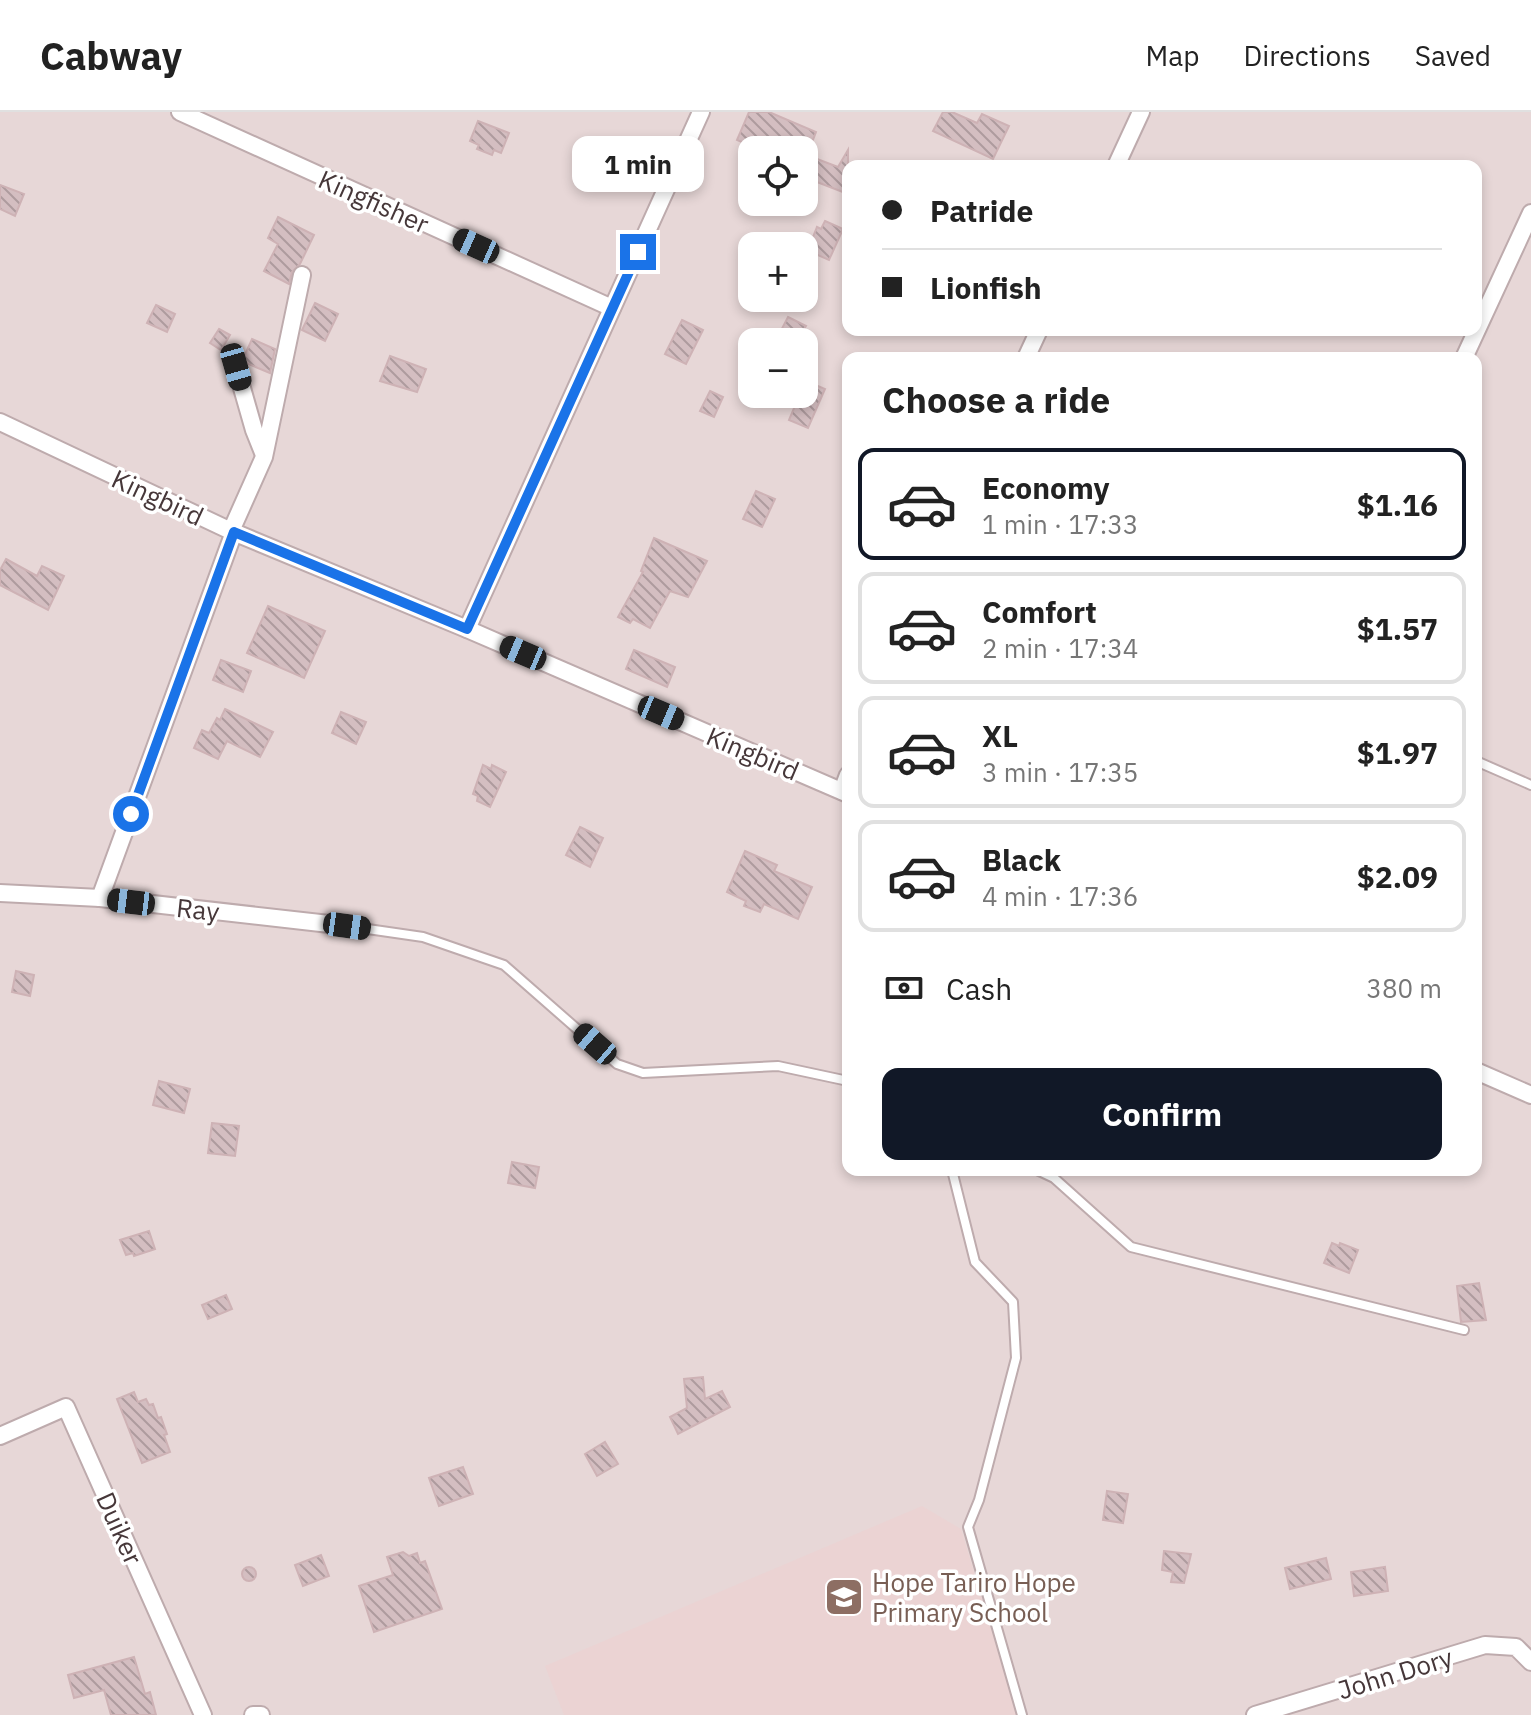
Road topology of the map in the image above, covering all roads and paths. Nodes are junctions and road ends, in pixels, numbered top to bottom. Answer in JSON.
{"nodes":[{"id":1,"x":180,"y":112,"type":"edge"},
{"id":2,"x":701,"y":112,"type":"edge"},
{"id":3,"x":1141,"y":112,"type":"edge"},
{"id":4,"x":1119,"y":160,"type":"edge"},
{"id":5,"x":1531,"y":213,"type":"edge"},
{"id":6,"x":302,"y":275,"type":"dead end"},
{"id":7,"x":612,"y":308,"type":"junction"},
{"id":8,"x":1482,"y":319,"type":"edge"},
{"id":9,"x":236,"y":367,"type":"dead end"},
{"id":10,"x":0,"y":422,"type":"edge"},
{"id":11,"x":264,"y":457,"type":"junction"},
{"id":12,"x":232,"y":532,"type":"junction"},
{"id":13,"x":467,"y":629,"type":"junction"},
{"id":14,"x":1482,"y":764,"type":"edge"},
{"id":15,"x":842,"y":785,"type":"edge"},
{"id":16,"x":1531,"y":785,"type":"edge"},
{"id":17,"x":0,"y":893,"type":"edge"},
{"id":18,"x":100,"y":898,"type":"junction"},
{"id":19,"x":347,"y":926,"type":"joint"},
{"id":20,"x":1482,"y":1074,"type":"edge"},
{"id":21,"x":842,"y":1080,"type":"edge"},
{"id":22,"x":1531,"y":1095,"type":"edge"},
{"id":23,"x":954,"y":1176,"type":"edge"},
{"id":24,"x":1050,"y":1176,"type":"edge"},
{"id":25,"x":1464,"y":1330,"type":"dead end"},
{"id":26,"x":0,"y":1436,"type":"edge"},
{"id":27,"x":1531,"y":1662,"type":"edge"},
{"id":28,"x":203,"y":1715,"type":"edge"},
{"id":29,"x":253,"y":1715,"type":"edge"},
{"id":30,"x":261,"y":1715,"type":"edge"},
{"id":31,"x":1022,"y":1715,"type":"edge"},
{"id":32,"x":1255,"y":1715,"type":"edge"}],
"edges":[{"from":1,"to":7,"type":"street","name":"Kingfisher"},
{"from":2,"to":7,"type":"street"},
{"from":3,"to":4,"type":"street"},
{"from":5,"to":8,"type":"street"},
{"from":6,"to":11,"type":"street"},
{"from":7,"to":13,"type":"street"},
{"from":9,"to":11,"type":"street"},
{"from":10,"to":12,"type":"street","name":"Kingbird"},
{"from":11,"to":12,"type":"street"},
{"from":12,"to":13,"type":"street","name":"Kingbird"},
{"from":12,"to":18,"type":"street"},
{"from":13,"to":15,"type":"street","name":"Kingbird"},
{"from":14,"to":16,"type":"lane"},
{"from":17,"to":18,"type":"street","name":"Ray"},
{"from":18,"to":19,"type":"street","name":"Ray"},
{"from":19,"to":21,"type":"lane"},
{"from":20,"to":22,"type":"street"},
{"from":23,"to":31,"type":"lane"},
{"from":24,"to":25,"type":"lane"},
{"from":26,"to":28,"type":"street","name":"Duiker"},
{"from":27,"to":32,"type":"street","name":"John Dory"},
{"from":29,"to":30,"type":"street"}]}
